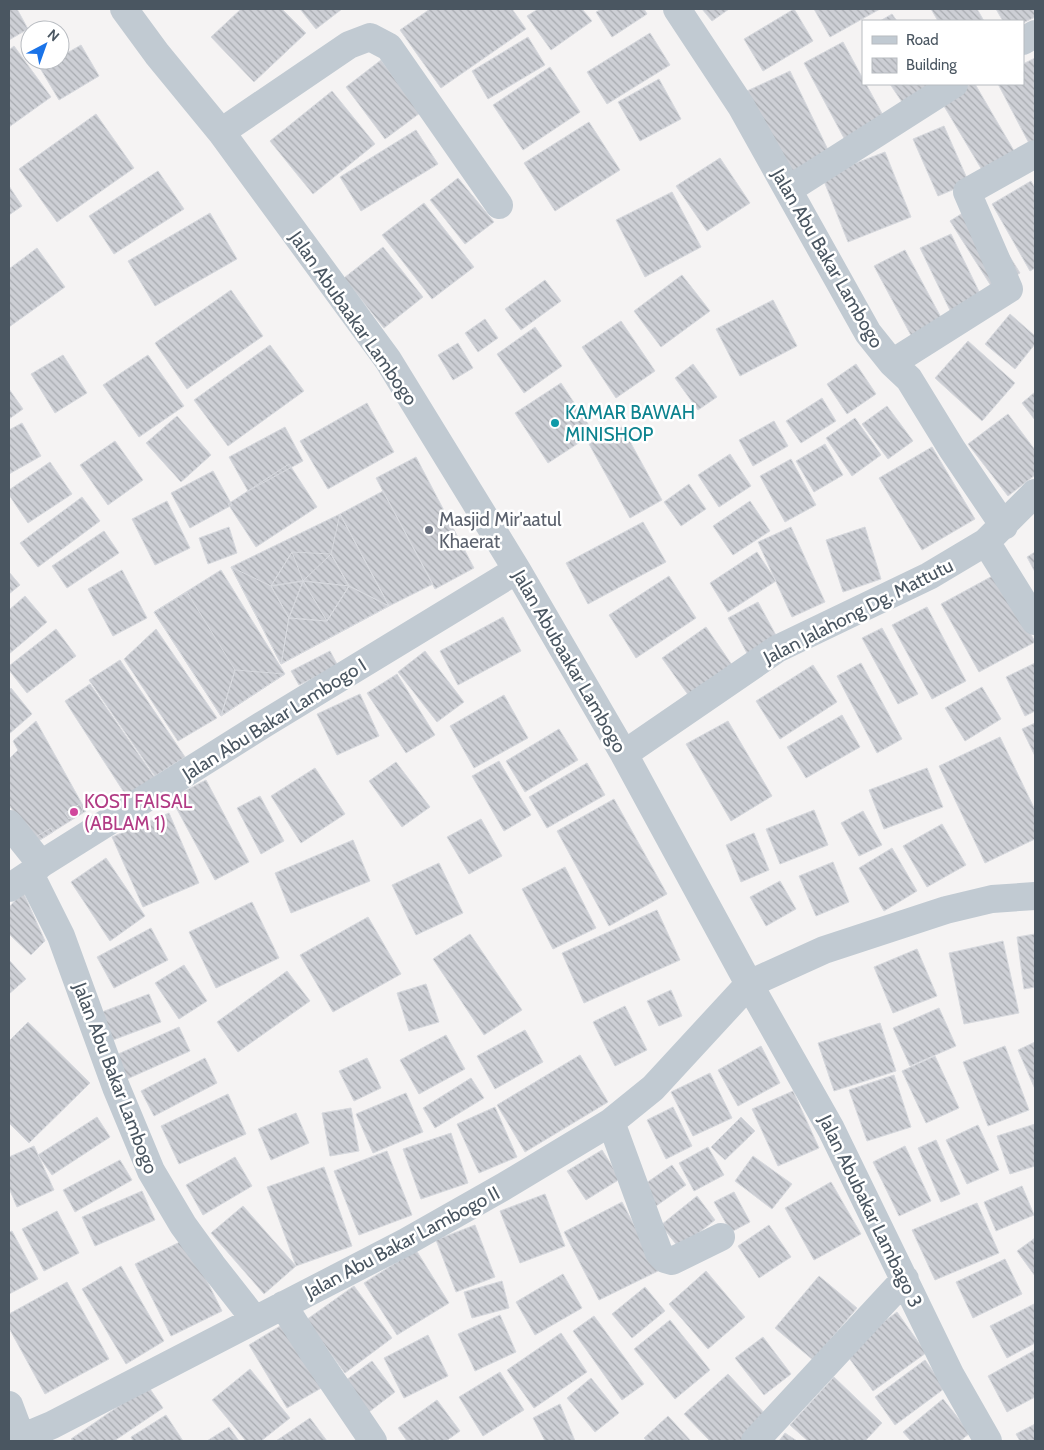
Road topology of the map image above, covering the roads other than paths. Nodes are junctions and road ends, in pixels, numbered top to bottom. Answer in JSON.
{"nodes":[{"id":1,"x":124,"y":9,"type":"edge"},
{"id":2,"x":677,"y":9,"type":"edge"},
{"id":3,"x":1035,"y":34,"type":"edge"},
{"id":4,"x":1024,"y":40,"type":"edge"},
{"id":5,"x":952,"y":85,"type":"edge"},
{"id":6,"x":221,"y":132,"type":"junction"},
{"id":7,"x":1035,"y":154,"type":"edge"},
{"id":8,"x":788,"y":190,"type":"junction"},
{"id":9,"x":500,"y":206,"type":"dead end"},
{"id":10,"x":892,"y":363,"type":"junction"},
{"id":11,"x":1035,"y":493,"type":"edge"},
{"id":12,"x":995,"y":534,"type":"junction"},
{"id":13,"x":517,"y":570,"type":"junction"},
{"id":14,"x":1035,"y":621,"type":"edge"},
{"id":15,"x":624,"y":754,"type":"junction"},
{"id":16,"x":9,"y":824,"type":"edge"},
{"id":17,"x":26,"y":876,"type":"edge"},
{"id":18,"x":1035,"y":896,"type":"edge"},
{"id":19,"x":749,"y":984,"type":"junction"},
{"id":20,"x":611,"y":1122,"type":"junction"},
{"id":21,"x":721,"y":1237,"type":"dead end"},
{"id":22,"x":905,"y":1278,"type":"junction"},
{"id":23,"x":284,"y":1305,"type":"junction"},
{"id":24,"x":255,"y":1320,"type":"junction"},
{"id":25,"x":9,"y":1406,"type":"edge"},
{"id":26,"x":55,"y":1433,"type":"edge"},
{"id":27,"x":18,"y":1439,"type":"edge"},
{"id":28,"x":373,"y":1441,"type":"edge"},
{"id":29,"x":755,"y":1441,"type":"edge"},
{"id":30,"x":988,"y":1441,"type":"edge"}],
"edges":[{"from":1,"to":6,"type":"street","name":"Jalan Abubaakar Lambogo"},
{"from":2,"to":8,"type":"street","name":"Jalan Abu Bakar Lambogo"},
{"from":3,"to":4,"type":"street"},
{"from":5,"to":8,"type":"street"},
{"from":6,"to":9,"type":"street"},
{"from":6,"to":13,"type":"street","name":"Jalan Abubaakar Lambogo"},
{"from":7,"to":10,"type":"street"},
{"from":8,"to":10,"type":"street","name":"Jalan Abu Bakar Lambogo"},
{"from":10,"to":12,"type":"street","name":"Jalan Abu Bakar Lambogo"},
{"from":11,"to":12,"type":"street","name":"Jalan Jalahong Dg. Mattutu"},
{"from":12,"to":14,"type":"street","name":"Jalan Abu Bakar Lambogo"},
{"from":12,"to":15,"type":"street","name":"Jalan Jalahong Dg. Mattutu"},
{"from":13,"to":15,"type":"street","name":"Jalan Abubaakar Lambogo"},
{"from":13,"to":17,"type":"street","name":"Jalan Abu Bakar Lambogo I"},
{"from":15,"to":19,"type":"street","name":"Jalan Abubaakar Lambogo"},
{"from":16,"to":17,"type":"street","name":"Jalan Abu Bakar Lambogo"},
{"from":17,"to":24,"type":"street","name":"Jalan Abu Bakar Lambogo"},
{"from":18,"to":19,"type":"street"},
{"from":19,"to":20,"type":"street","name":"Jalan Abu Bakar Lambogo II"},
{"from":19,"to":22,"type":"street","name":"Jalan Abubakar Lambago 3"},
{"from":20,"to":21,"type":"street"},
{"from":20,"to":23,"type":"street","name":"Jalan Abu Bakar Lambogo II"},
{"from":22,"to":29,"type":"street"},
{"from":22,"to":30,"type":"street","name":"Jalan Abubakar Lambago 3"},
{"from":23,"to":24,"type":"street","name":"Jalan Abu Bakar Lambogo II"},
{"from":23,"to":28,"type":"street"},
{"from":24,"to":26,"type":"street","name":"Jalan Abu Bakar Lambogo II"},
{"from":25,"to":27,"type":"street"},
{"from":26,"to":27,"type":"street","name":"Jalan Abu Bakar Lambogo II"}]}
